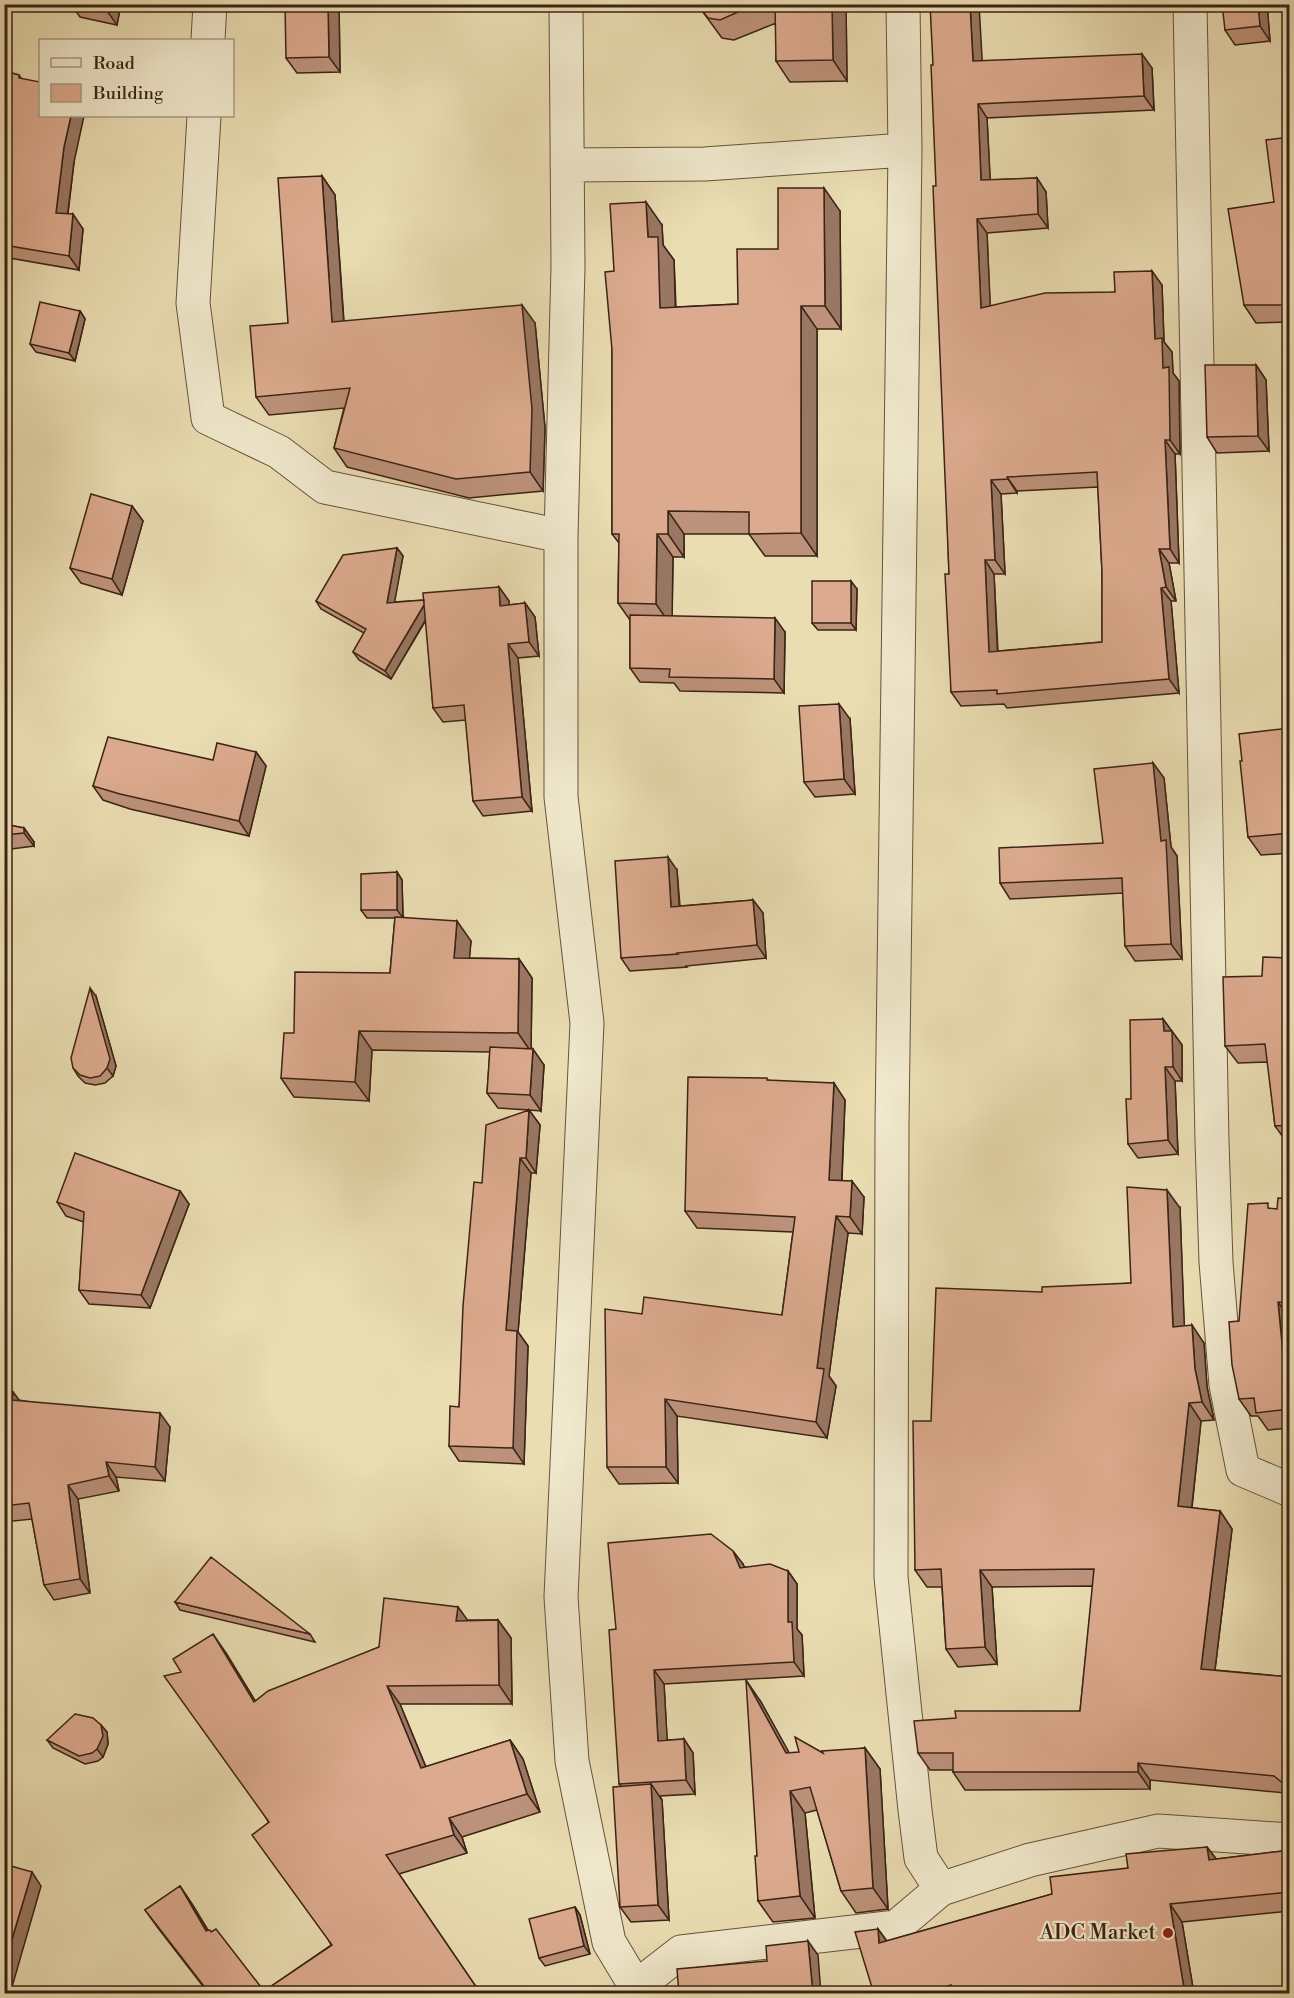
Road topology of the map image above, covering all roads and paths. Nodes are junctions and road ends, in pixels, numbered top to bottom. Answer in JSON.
{"nodes":[{"id":1,"x":210,"y":4,"type":"edge"},
{"id":2,"x":566,"y":4,"type":"edge"},
{"id":3,"x":903,"y":4,"type":"edge"},
{"id":4,"x":1190,"y":4,"type":"edge"},
{"id":5,"x":208,"y":39,"type":"edge"},
{"id":6,"x":204,"y":117,"type":"edge"},
{"id":7,"x":905,"y":150,"type":"junction"},
{"id":8,"x":567,"y":165,"type":"junction"},
{"id":9,"x":561,"y":536,"type":"junction"},
{"id":10,"x":1290,"y":1490,"type":"edge"},
{"id":11,"x":1290,"y":1840,"type":"edge"},
{"id":12,"x":941,"y":1889,"type":"junction"},
{"id":13,"x":633,"y":1990,"type":"edge"}],
"edges":[{"from":1,"to":5,"type":"street"},
{"from":2,"to":8,"type":"street"},
{"from":3,"to":7,"type":"street"},
{"from":4,"to":10,"type":"street"},
{"from":6,"to":9,"type":"street"},
{"from":7,"to":8,"type":"street"},
{"from":7,"to":12,"type":"street"},
{"from":8,"to":9,"type":"street"},
{"from":9,"to":13,"type":"street"},
{"from":11,"to":12,"type":"street"},
{"from":12,"to":13,"type":"street"}]}
